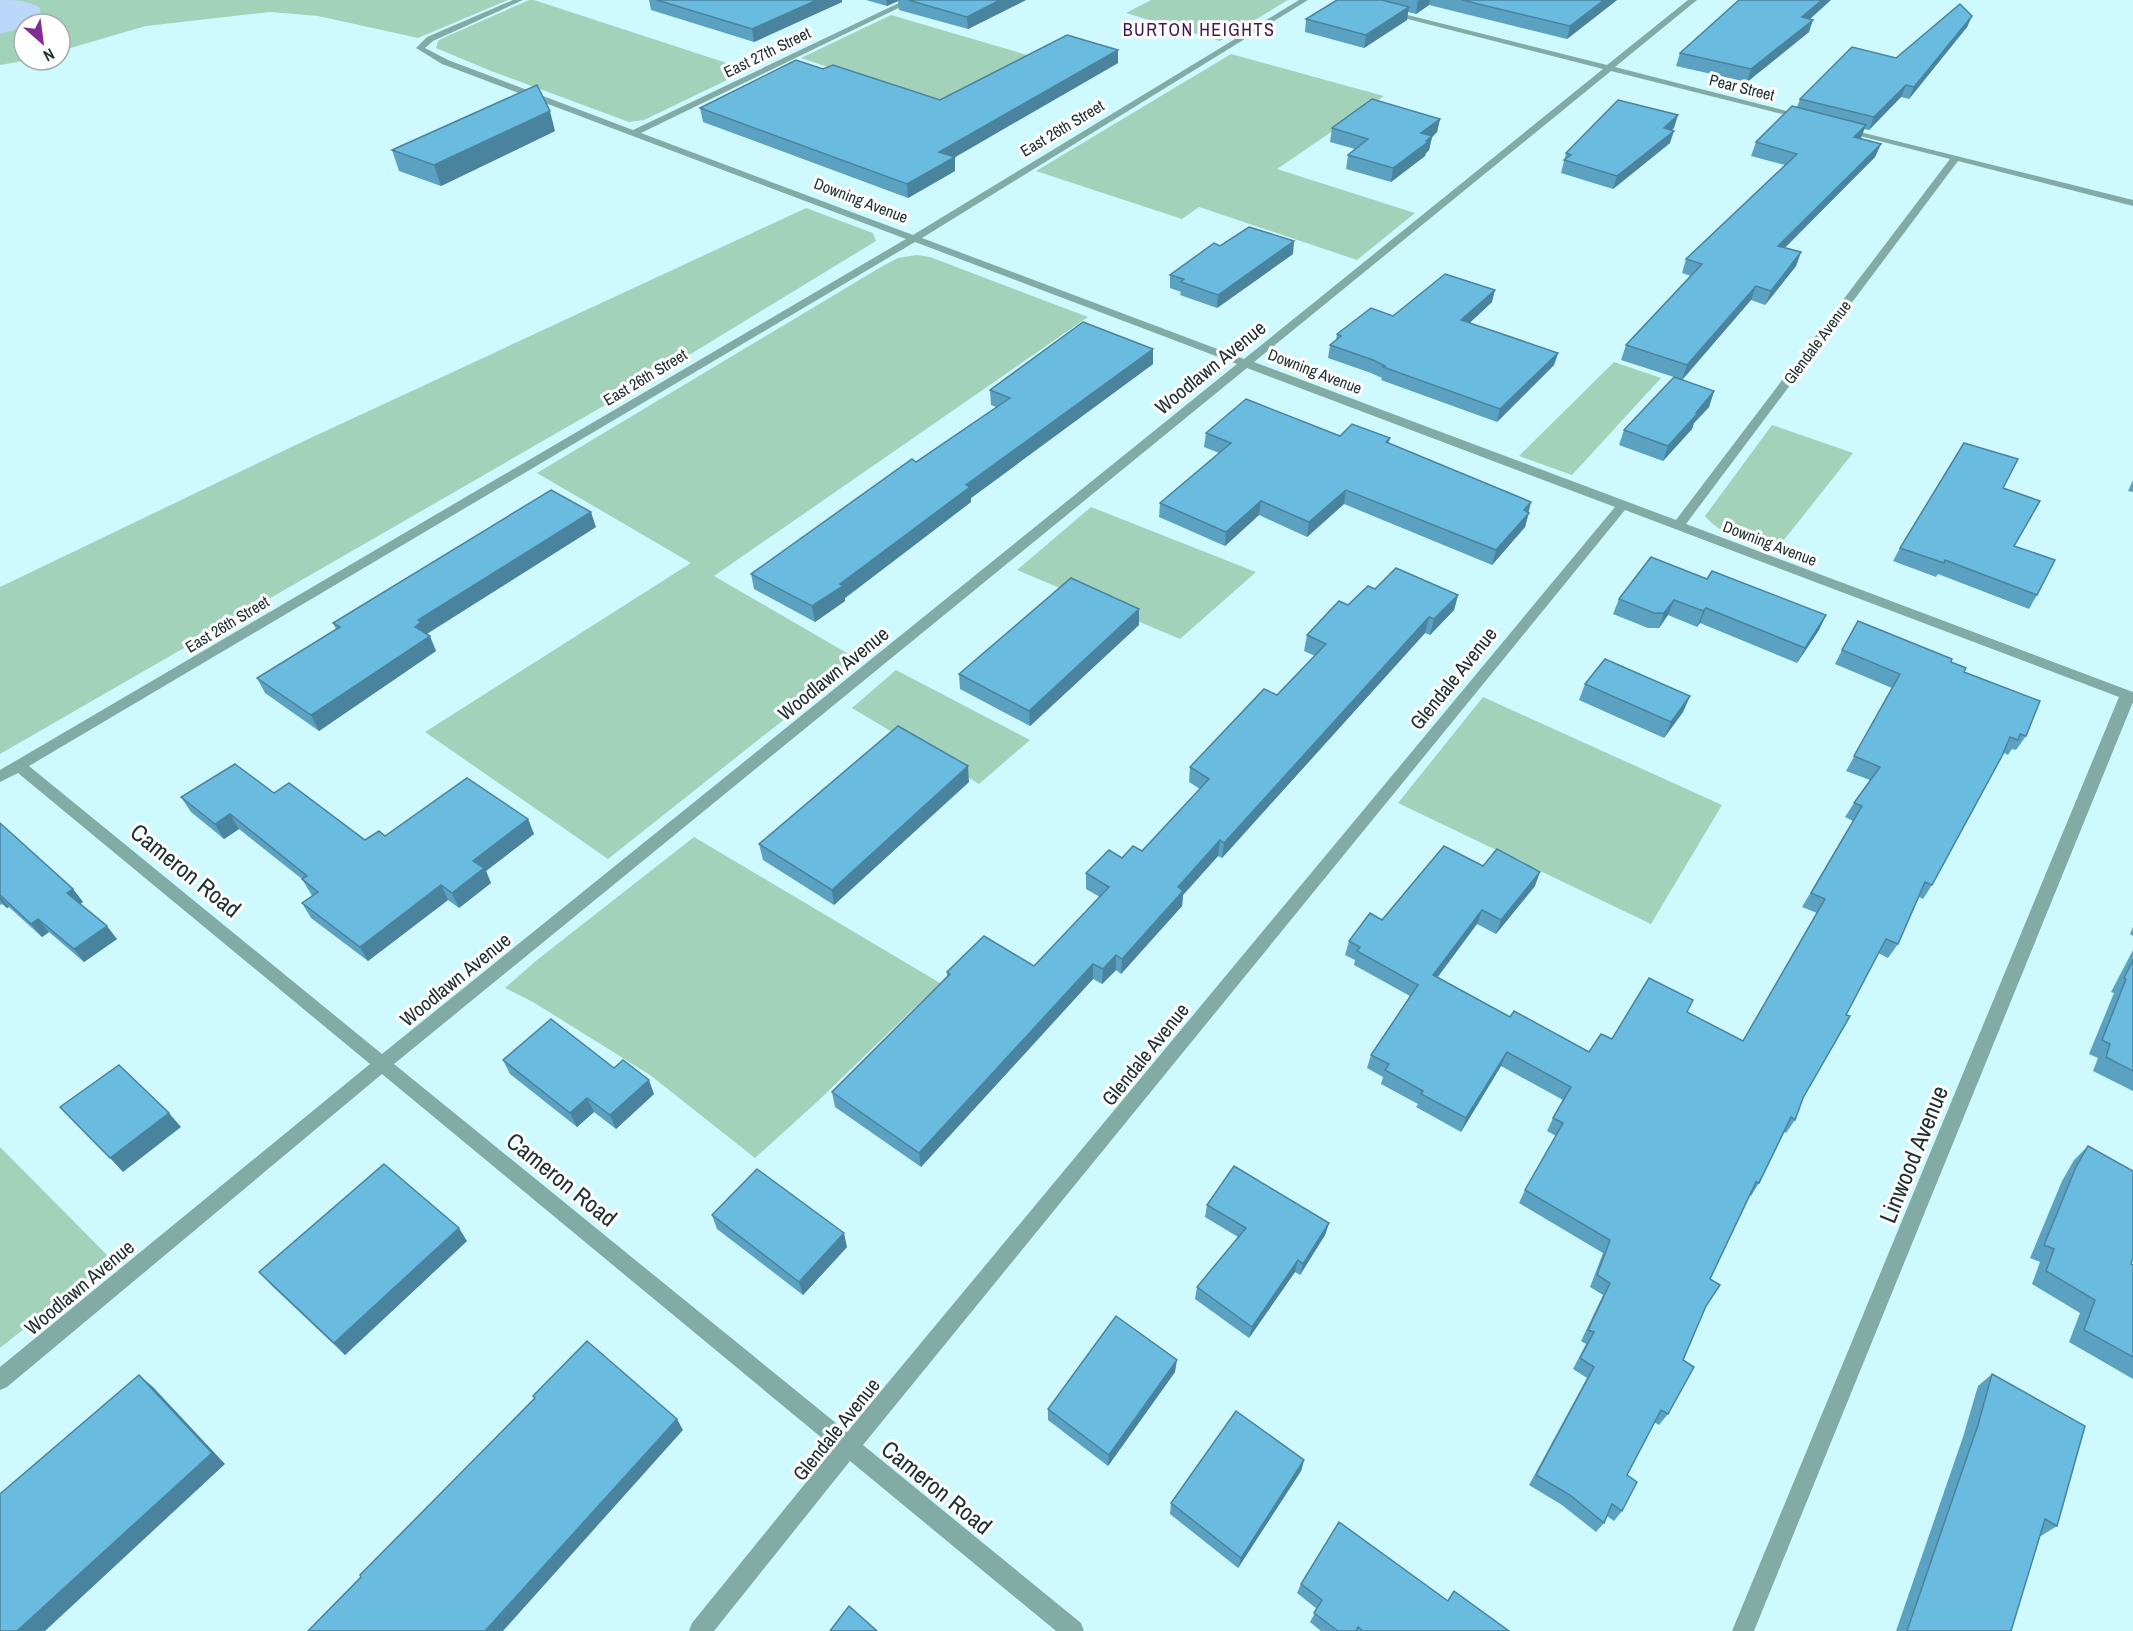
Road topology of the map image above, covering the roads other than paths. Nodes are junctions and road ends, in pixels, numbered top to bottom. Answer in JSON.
{"nodes":[{"id":1,"x":519,"y":0,"type":"edge"},
{"id":2,"x":911,"y":0,"type":"edge"},
{"id":3,"x":1304,"y":0,"type":"edge"},
{"id":4,"x":1693,"y":0,"type":"edge"},
{"id":5,"x":1378,"y":9,"type":"edge"},
{"id":6,"x":1609,"y":68,"type":"junction"},
{"id":7,"x":1818,"y":122,"type":"edge"},
{"id":8,"x":1829,"y":125,"type":"edge"},
{"id":9,"x":635,"y":132,"type":"junction"},
{"id":10,"x":1956,"y":158,"type":"junction"},
{"id":11,"x":2133,"y":203,"type":"edge"},
{"id":12,"x":915,"y":238,"type":"junction"},
{"id":13,"x":1248,"y":363,"type":"junction"},
{"id":14,"x":1623,"y":505,"type":"junction"},
{"id":15,"x":1678,"y":526,"type":"junction"},
{"id":16,"x":2130,"y":696,"type":"edge"},
{"id":17,"x":18,"y":766,"type":"junction"},
{"id":18,"x":0,"y":777,"type":"edge"},
{"id":19,"x":382,"y":1064,"type":"junction"},
{"id":20,"x":0,"y":1380,"type":"edge"},
{"id":21,"x":848,"y":1447,"type":"junction"},
{"id":22,"x":700,"y":1631,"type":"edge"},
{"id":23,"x":1072,"y":1631,"type":"edge"},
{"id":24,"x":1743,"y":1631,"type":"edge"}],
"edges":[{"from":1,"to":9,"type":"street","name":"Downing Avenue"},
{"from":2,"to":9,"type":"street","name":"East 27th Street"},
{"from":3,"to":12,"type":"street","name":"East 26th Street"},
{"from":4,"to":6,"type":"street","name":"Woodlawn Avenue"},
{"from":5,"to":6,"type":"street","name":"Pear Street"},
{"from":6,"to":7,"type":"street","name":"Pear Street"},
{"from":6,"to":13,"type":"street","name":"Woodlawn Avenue"},
{"from":8,"to":10,"type":"street"},
{"from":9,"to":12,"type":"street","name":"Downing Avenue"},
{"from":10,"to":11,"type":"street"},
{"from":10,"to":15,"type":"street","name":"Glendale Avenue"},
{"from":12,"to":13,"type":"street","name":"Downing Avenue"},
{"from":12,"to":17,"type":"street","name":"East 26th Street"},
{"from":13,"to":14,"type":"street","name":"Downing Avenue"},
{"from":13,"to":19,"type":"street","name":"Woodlawn Avenue"},
{"from":14,"to":15,"type":"street","name":"Downing Avenue"},
{"from":14,"to":21,"type":"street","name":"Glendale Avenue"},
{"from":15,"to":16,"type":"street","name":"Downing Avenue"},
{"from":16,"to":24,"type":"street","name":"Linwood Avenue"},
{"from":17,"to":18,"type":"street","name":"East 26th Street"},
{"from":17,"to":19,"type":"street","name":"Cameron Road"},
{"from":19,"to":20,"type":"street","name":"Woodlawn Avenue"},
{"from":19,"to":21,"type":"street","name":"Cameron Road"},
{"from":21,"to":22,"type":"street","name":"Glendale Avenue"},
{"from":21,"to":23,"type":"street","name":"Cameron Road"}]}
